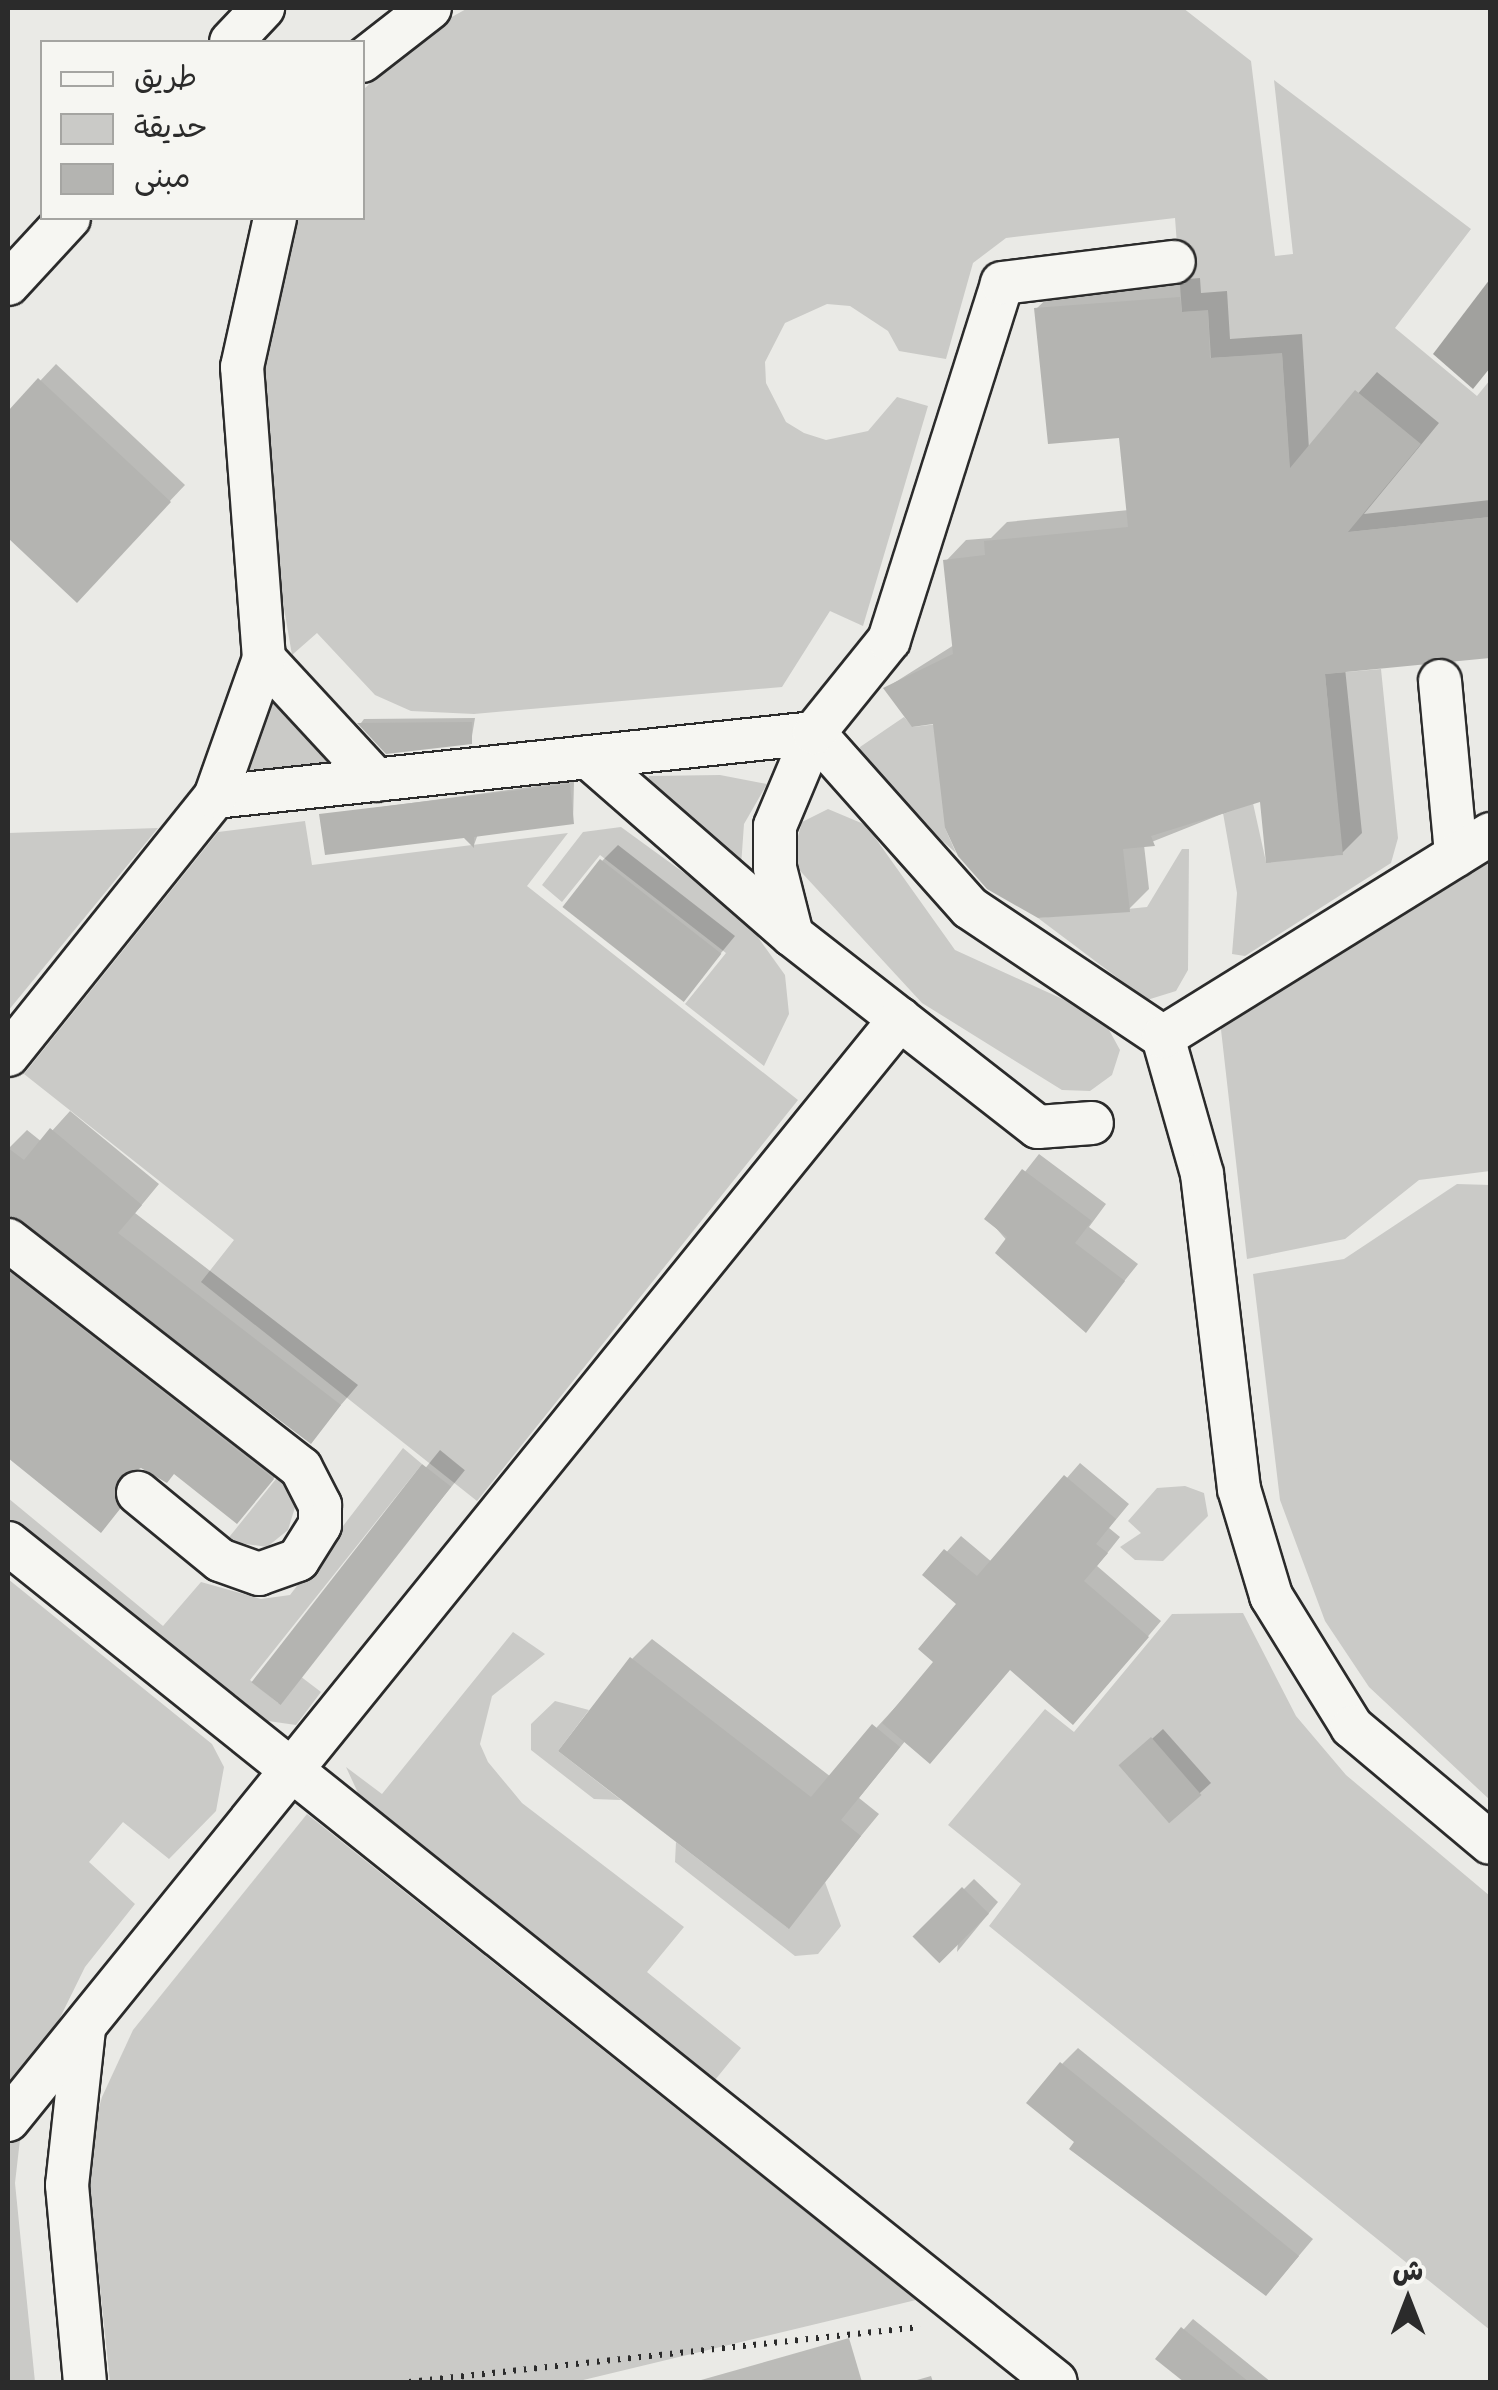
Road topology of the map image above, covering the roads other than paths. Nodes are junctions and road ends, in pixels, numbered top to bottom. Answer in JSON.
{"nodes":[{"id":1,"x":263,"y":8,"type":"edge"},
{"id":2,"x":430,"y":8,"type":"edge"},
{"id":3,"x":233,"y":40,"type":"edge"},
{"id":4,"x":365,"y":59,"type":"edge"},
{"id":5,"x":67,"y":220,"type":"edge"},
{"id":6,"x":275,"y":220,"type":"edge"},
{"id":7,"x":1174,"y":262,"type":"dead end"},
{"id":8,"x":8,"y":284,"type":"edge"},
{"id":9,"x":264,"y":659,"type":"junction"},
{"id":10,"x":1440,"y":681,"type":"dead end"},
{"id":11,"x":814,"y":733,"type":"junction"},
{"id":12,"x":588,"y":757,"type":"junction"},
{"id":13,"x":376,"y":780,"type":"junction"},
{"id":14,"x":215,"y":797,"type":"junction"},
{"id":15,"x":1473,"y":844,"type":"edge"},
{"id":16,"x":792,"y":935,"type":"junction"},
{"id":17,"x":900,"y":1019,"type":"junction"},
{"id":18,"x":1163,"y":1037,"type":"junction"},
{"id":19,"x":8,"y":1055,"type":"edge"},
{"id":20,"x":1092,"y":1123,"type":"dead end"},
{"id":21,"x":8,"y":1240,"type":"edge"},
{"id":22,"x":138,"y":1493,"type":"dead end"},
{"id":23,"x":8,"y":1543,"type":"edge"},
{"id":24,"x":289,"y":1768,"type":"junction"},
{"id":25,"x":1490,"y":1843,"type":"edge"},
{"id":26,"x":85,"y":2024,"type":"junction"},
{"id":27,"x":8,"y":2120,"type":"edge"},
{"id":28,"x":85,"y":2382,"type":"edge"},
{"id":29,"x":1056,"y":2382,"type":"edge"}],
"edges":[{"from":1,"to":3,"type":"lane"},
{"from":2,"to":4,"type":"lane"},
{"from":5,"to":8,"type":"lane"},
{"from":6,"to":9,"type":"lane"},
{"from":7,"to":11,"type":"lane"},
{"from":9,"to":13,"type":"lane"},
{"from":9,"to":14,"type":"lane"},
{"from":10,"to":15,"type":"lane"},
{"from":11,"to":12,"type":"lane"},
{"from":11,"to":16,"type":"lane"},
{"from":11,"to":18,"type":"lane"},
{"from":12,"to":13,"type":"lane"},
{"from":12,"to":16,"type":"lane"},
{"from":13,"to":14,"type":"lane"},
{"from":14,"to":19,"type":"lane"},
{"from":15,"to":18,"type":"lane"},
{"from":16,"to":17,"type":"lane"},
{"from":17,"to":20,"type":"lane"},
{"from":17,"to":24,"type":"lane"},
{"from":18,"to":25,"type":"lane"},
{"from":21,"to":22,"type":"lane"},
{"from":23,"to":24,"type":"lane"},
{"from":24,"to":26,"type":"lane"},
{"from":24,"to":29,"type":"lane"},
{"from":26,"to":27,"type":"lane"},
{"from":26,"to":28,"type":"lane"}]}
